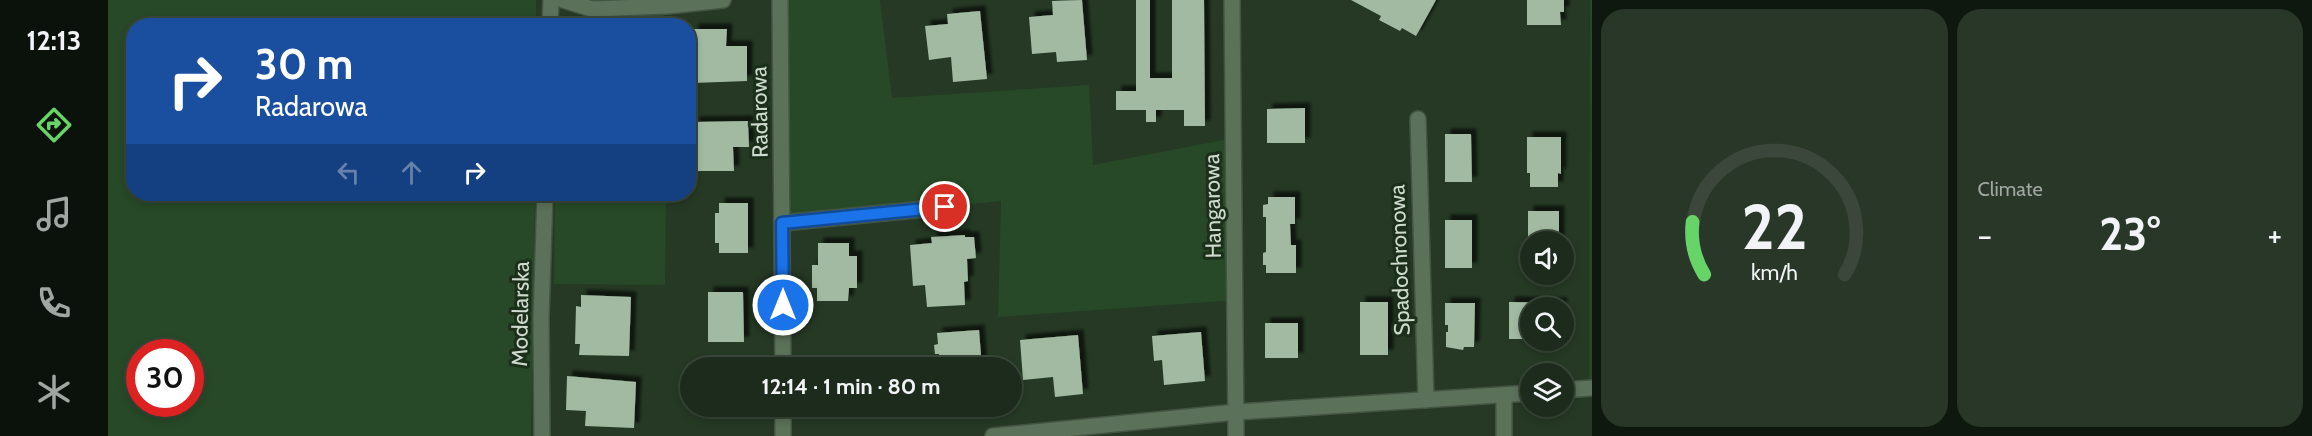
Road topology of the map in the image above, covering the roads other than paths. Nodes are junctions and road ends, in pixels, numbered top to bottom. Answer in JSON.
{"nodes":[{"id":1,"x":551,"y":0,"type":"edge"},
{"id":2,"x":563,"y":0,"type":"edge"},
{"id":3,"x":723,"y":0,"type":"edge"},
{"id":4,"x":780,"y":0,"type":"edge"},
{"id":5,"x":1232,"y":0,"type":"edge"},
{"id":6,"x":550,"y":18,"type":"edge"},
{"id":7,"x":1418,"y":119,"type":"dead end"},
{"id":8,"x":545,"y":201,"type":"edge"},
{"id":9,"x":945,"y":207,"type":"dead end"},
{"id":10,"x":782,"y":223,"type":"junction"},
{"id":11,"x":783,"y":357,"type":"edge"},
{"id":12,"x":1592,"y":388,"type":"edge"},
{"id":13,"x":1574,"y":389,"type":"edge"},
{"id":14,"x":1520,"y":394,"type":"edge"},
{"id":15,"x":1504,"y":395,"type":"junction"},
{"id":16,"x":1426,"y":400,"type":"junction"},
{"id":17,"x":1237,"y":412,"type":"junction"},
{"id":18,"x":783,"y":417,"type":"edge"},
{"id":19,"x":542,"y":436,"type":"edge"},
{"id":20,"x":783,"y":436,"type":"edge"},
{"id":21,"x":993,"y":436,"type":"edge"},
{"id":22,"x":1236,"y":436,"type":"edge"},
{"id":23,"x":1504,"y":436,"type":"edge"}],
"edges":[{"from":1,"to":6,"type":"street"},
{"from":2,"to":3,"type":"street"},
{"from":4,"to":10,"type":"street","name":"Radarowa"},
{"from":5,"to":17,"type":"street","name":"Hangarowa"},
{"from":7,"to":16,"type":"street","name":"Spadochronowa"},
{"from":8,"to":19,"type":"street","name":"Modelarska"},
{"from":9,"to":10,"type":"street"},
{"from":10,"to":11,"type":"street","name":"Radarowa"},
{"from":12,"to":13,"type":"street"},
{"from":14,"to":15,"type":"street"},
{"from":15,"to":16,"type":"street"},
{"from":15,"to":23,"type":"street"},
{"from":16,"to":17,"type":"street"},
{"from":17,"to":21,"type":"street"},
{"from":17,"to":22,"type":"street"},
{"from":18,"to":20,"type":"street"}]}
